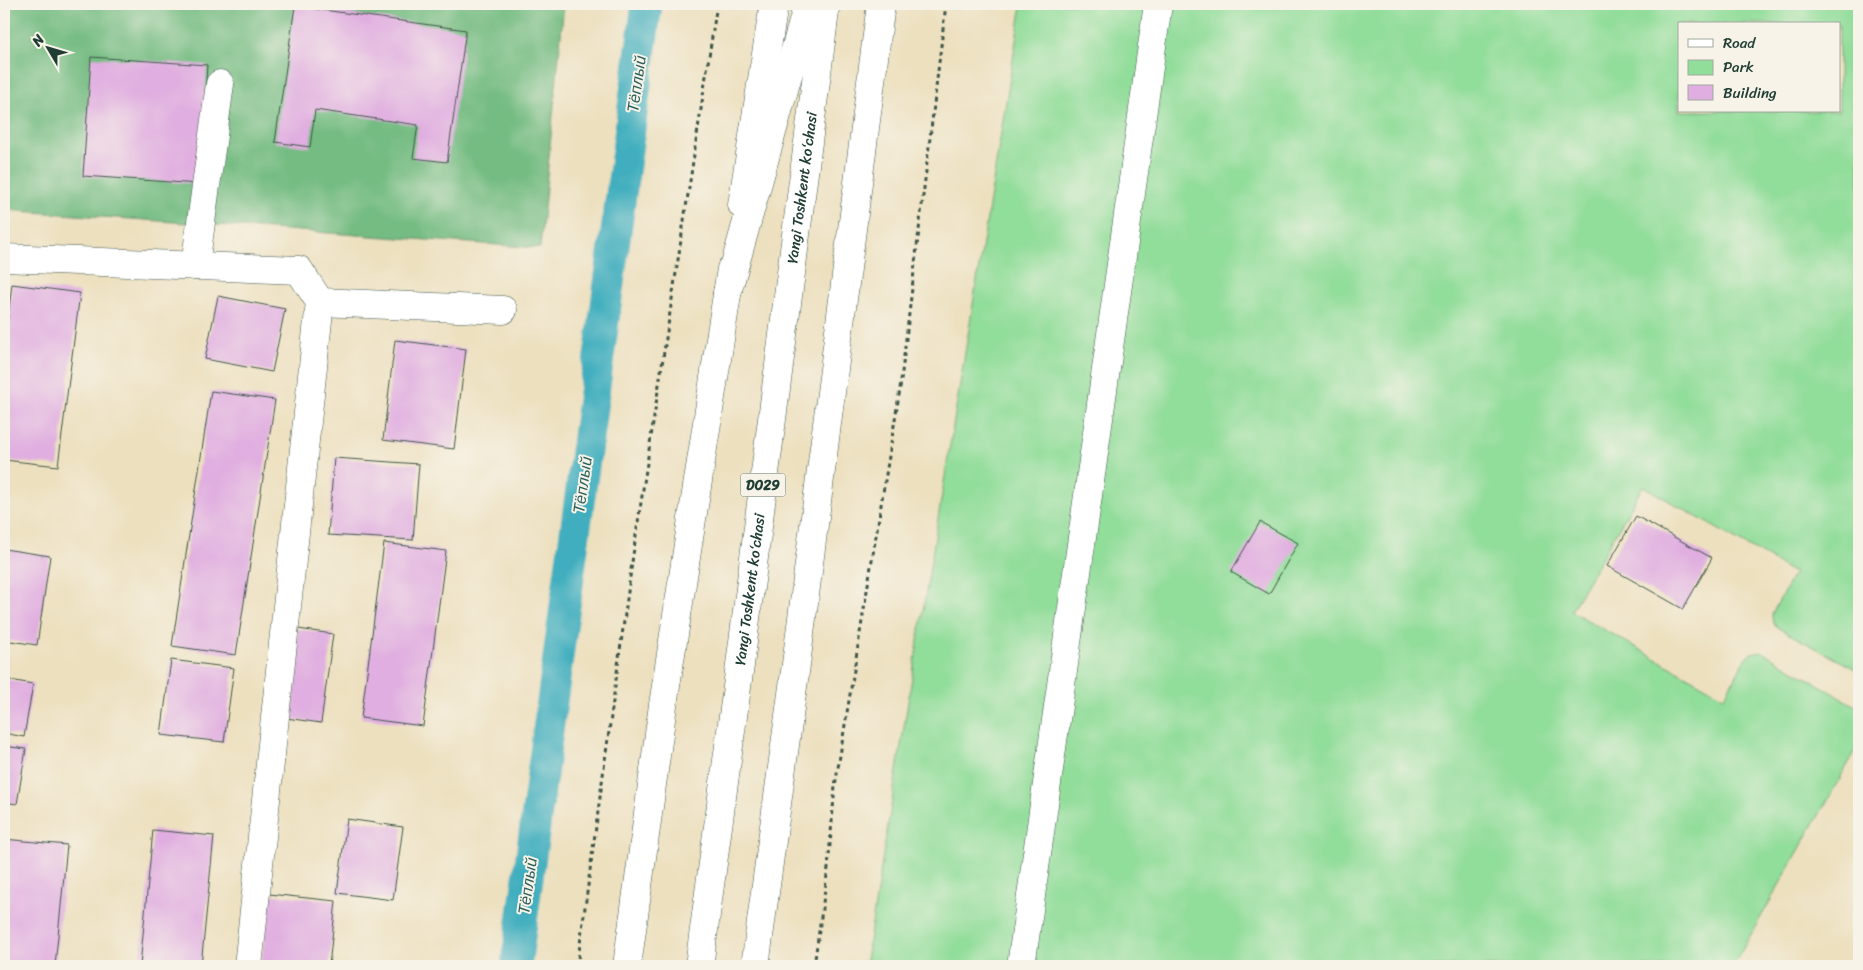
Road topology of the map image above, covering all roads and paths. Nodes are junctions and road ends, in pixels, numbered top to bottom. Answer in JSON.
{"nodes":[{"id":1,"x":717,"y":4,"type":"edge"},
{"id":2,"x":774,"y":4,"type":"edge"},
{"id":3,"x":808,"y":4,"type":"edge"},
{"id":4,"x":826,"y":4,"type":"edge"},
{"id":5,"x":881,"y":4,"type":"edge"},
{"id":6,"x":946,"y":4,"type":"edge"},
{"id":7,"x":1158,"y":4,"type":"edge"},
{"id":8,"x":220,"y":84,"type":"dead end"},
{"id":9,"x":4,"y":258,"type":"edge"},
{"id":10,"x":195,"y":266,"type":"junction"},
{"id":11,"x":728,"y":293,"type":"junction"},
{"id":12,"x":320,"y":302,"type":"junction"},
{"id":13,"x":503,"y":310,"type":"dead end"},
{"id":14,"x":248,"y":966,"type":"edge"},
{"id":15,"x":577,"y":966,"type":"edge"},
{"id":16,"x":627,"y":966,"type":"edge"},
{"id":17,"x":698,"y":966,"type":"edge"},
{"id":18,"x":755,"y":966,"type":"edge"},
{"id":19,"x":814,"y":966,"type":"edge"},
{"id":20,"x":1021,"y":966,"type":"edge"}],
"edges":[{"from":1,"to":15,"type":"path"},
{"from":2,"to":11,"type":"main road"},
{"from":3,"to":11,"type":"main road"},
{"from":4,"to":17,"type":"main road","name":"Yangi Toshkent ko‘chasi","number":"D029"},
{"from":5,"to":18,"type":"main road"},
{"from":6,"to":19,"type":"path"},
{"from":7,"to":20,"type":"main road"},
{"from":8,"to":10,"type":"main road"},
{"from":9,"to":10,"type":"main road"},
{"from":10,"to":12,"type":"main road"},
{"from":11,"to":16,"type":"main road"},
{"from":12,"to":13,"type":"main road"},
{"from":12,"to":14,"type":"main road"}]}
